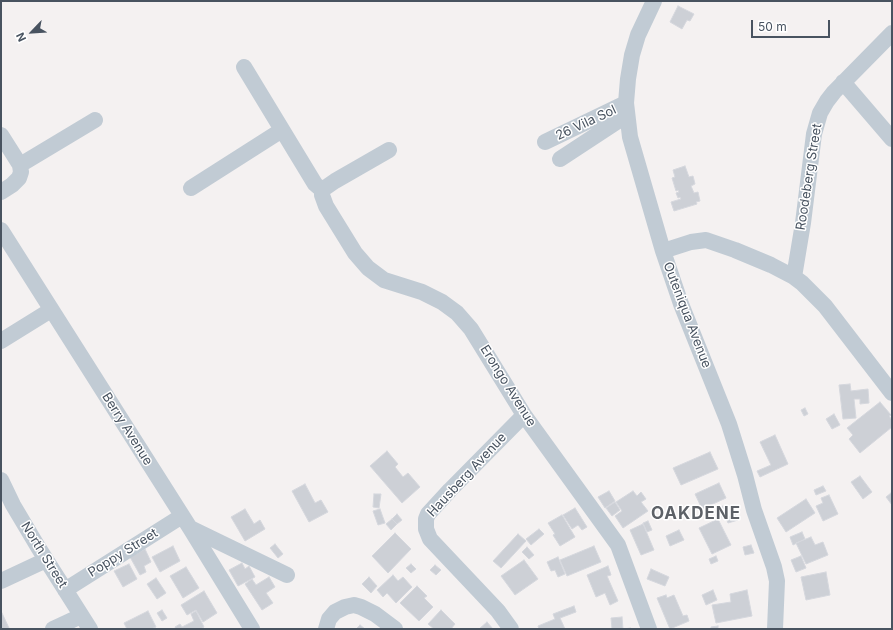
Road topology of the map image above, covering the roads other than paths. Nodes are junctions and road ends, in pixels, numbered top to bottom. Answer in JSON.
{"nodes":[{"id":1,"x":654,"y":1,"type":"edge"},
{"id":2,"x":892,"y":33,"type":"edge"},
{"id":3,"x":244,"y":67,"type":"dead end"},
{"id":4,"x":843,"y":82,"type":"junction"},
{"id":5,"x":627,"y":109,"type":"junction"},
{"id":6,"x":95,"y":120,"type":"dead end"},
{"id":7,"x":282,"y":130,"type":"junction"},
{"id":8,"x":1,"y":135,"type":"edge"},
{"id":9,"x":892,"y":139,"type":"edge"},
{"id":10,"x":545,"y":142,"type":"dead end"},
{"id":11,"x":390,"y":150,"type":"dead end"},
{"id":12,"x":560,"y":159,"type":"dead end"},
{"id":13,"x":20,"y":165,"type":"junction"},
{"id":14,"x":191,"y":188,"type":"dead end"},
{"id":15,"x":322,"y":190,"type":"junction"},
{"id":16,"x":1,"y":192,"type":"edge"},
{"id":17,"x":1,"y":230,"type":"edge"},
{"id":18,"x":663,"y":251,"type":"junction"},
{"id":19,"x":794,"y":277,"type":"junction"},
{"id":20,"x":51,"y":310,"type":"junction"},
{"id":21,"x":1,"y":341,"type":"edge"},
{"id":22,"x":892,"y":393,"type":"edge"},
{"id":23,"x":524,"y":415,"type":"junction"},
{"id":24,"x":1,"y":480,"type":"edge"},
{"id":25,"x":7,"y":508,"type":"edge"},
{"id":26,"x":186,"y":522,"type":"junction"},
{"id":27,"x":46,"y":560,"type":"junction"},
{"id":28,"x":287,"y":575,"type":"dead end"},
{"id":29,"x":1,"y":581,"type":"edge"},
{"id":30,"x":65,"y":590,"type":"junction"},
{"id":31,"x":85,"y":622,"type":"edge"},
{"id":32,"x":53,"y":629,"type":"edge"},
{"id":33,"x":252,"y":629,"type":"edge"},
{"id":34,"x":326,"y":629,"type":"edge"},
{"id":35,"x":395,"y":629,"type":"edge"},
{"id":36,"x":511,"y":629,"type":"edge"},
{"id":37,"x":649,"y":629,"type":"edge"},
{"id":38,"x":774,"y":629,"type":"edge"}],
"edges":[{"from":1,"to":5,"type":"street","name":"Outeniqua Avenue"},
{"from":2,"to":4,"type":"street","name":"Roodeberg Street"},
{"from":3,"to":7,"type":"street"},
{"from":4,"to":9,"type":"street"},
{"from":4,"to":19,"type":"street","name":"Roodeberg Street"},
{"from":5,"to":10,"type":"street","name":"26 Vila Sol"},
{"from":5,"to":12,"type":"street"},
{"from":5,"to":18,"type":"street","name":"Outeniqua Avenue"},
{"from":6,"to":13,"type":"street"},
{"from":7,"to":14,"type":"street"},
{"from":7,"to":15,"type":"street"},
{"from":8,"to":13,"type":"street"},
{"from":11,"to":15,"type":"street"},
{"from":13,"to":16,"type":"street"},
{"from":15,"to":23,"type":"street","name":"Erongo Avenue"},
{"from":17,"to":20,"type":"street","name":"Berry Avenue"},
{"from":18,"to":19,"type":"street"},
{"from":18,"to":38,"type":"street","name":"Outeniqua Avenue"},
{"from":19,"to":22,"type":"street"},
{"from":20,"to":21,"type":"street"},
{"from":20,"to":26,"type":"street","name":"Berry Avenue"},
{"from":23,"to":36,"type":"street","name":"Hausberg Avenue"},
{"from":23,"to":37,"type":"street","name":"Erongo Avenue"},
{"from":24,"to":25,"type":"street","name":"North Street"},
{"from":25,"to":27,"type":"street","name":"North Street"},
{"from":26,"to":28,"type":"street"},
{"from":26,"to":30,"type":"street","name":"Poppy Street"},
{"from":26,"to":33,"type":"street","name":"Berry Avenue"},
{"from":27,"to":29,"type":"street"},
{"from":27,"to":30,"type":"street","name":"North Street"},
{"from":30,"to":31,"type":"street","name":"North Street"},
{"from":31,"to":32,"type":"street"},
{"from":34,"to":35,"type":"street"}]}
